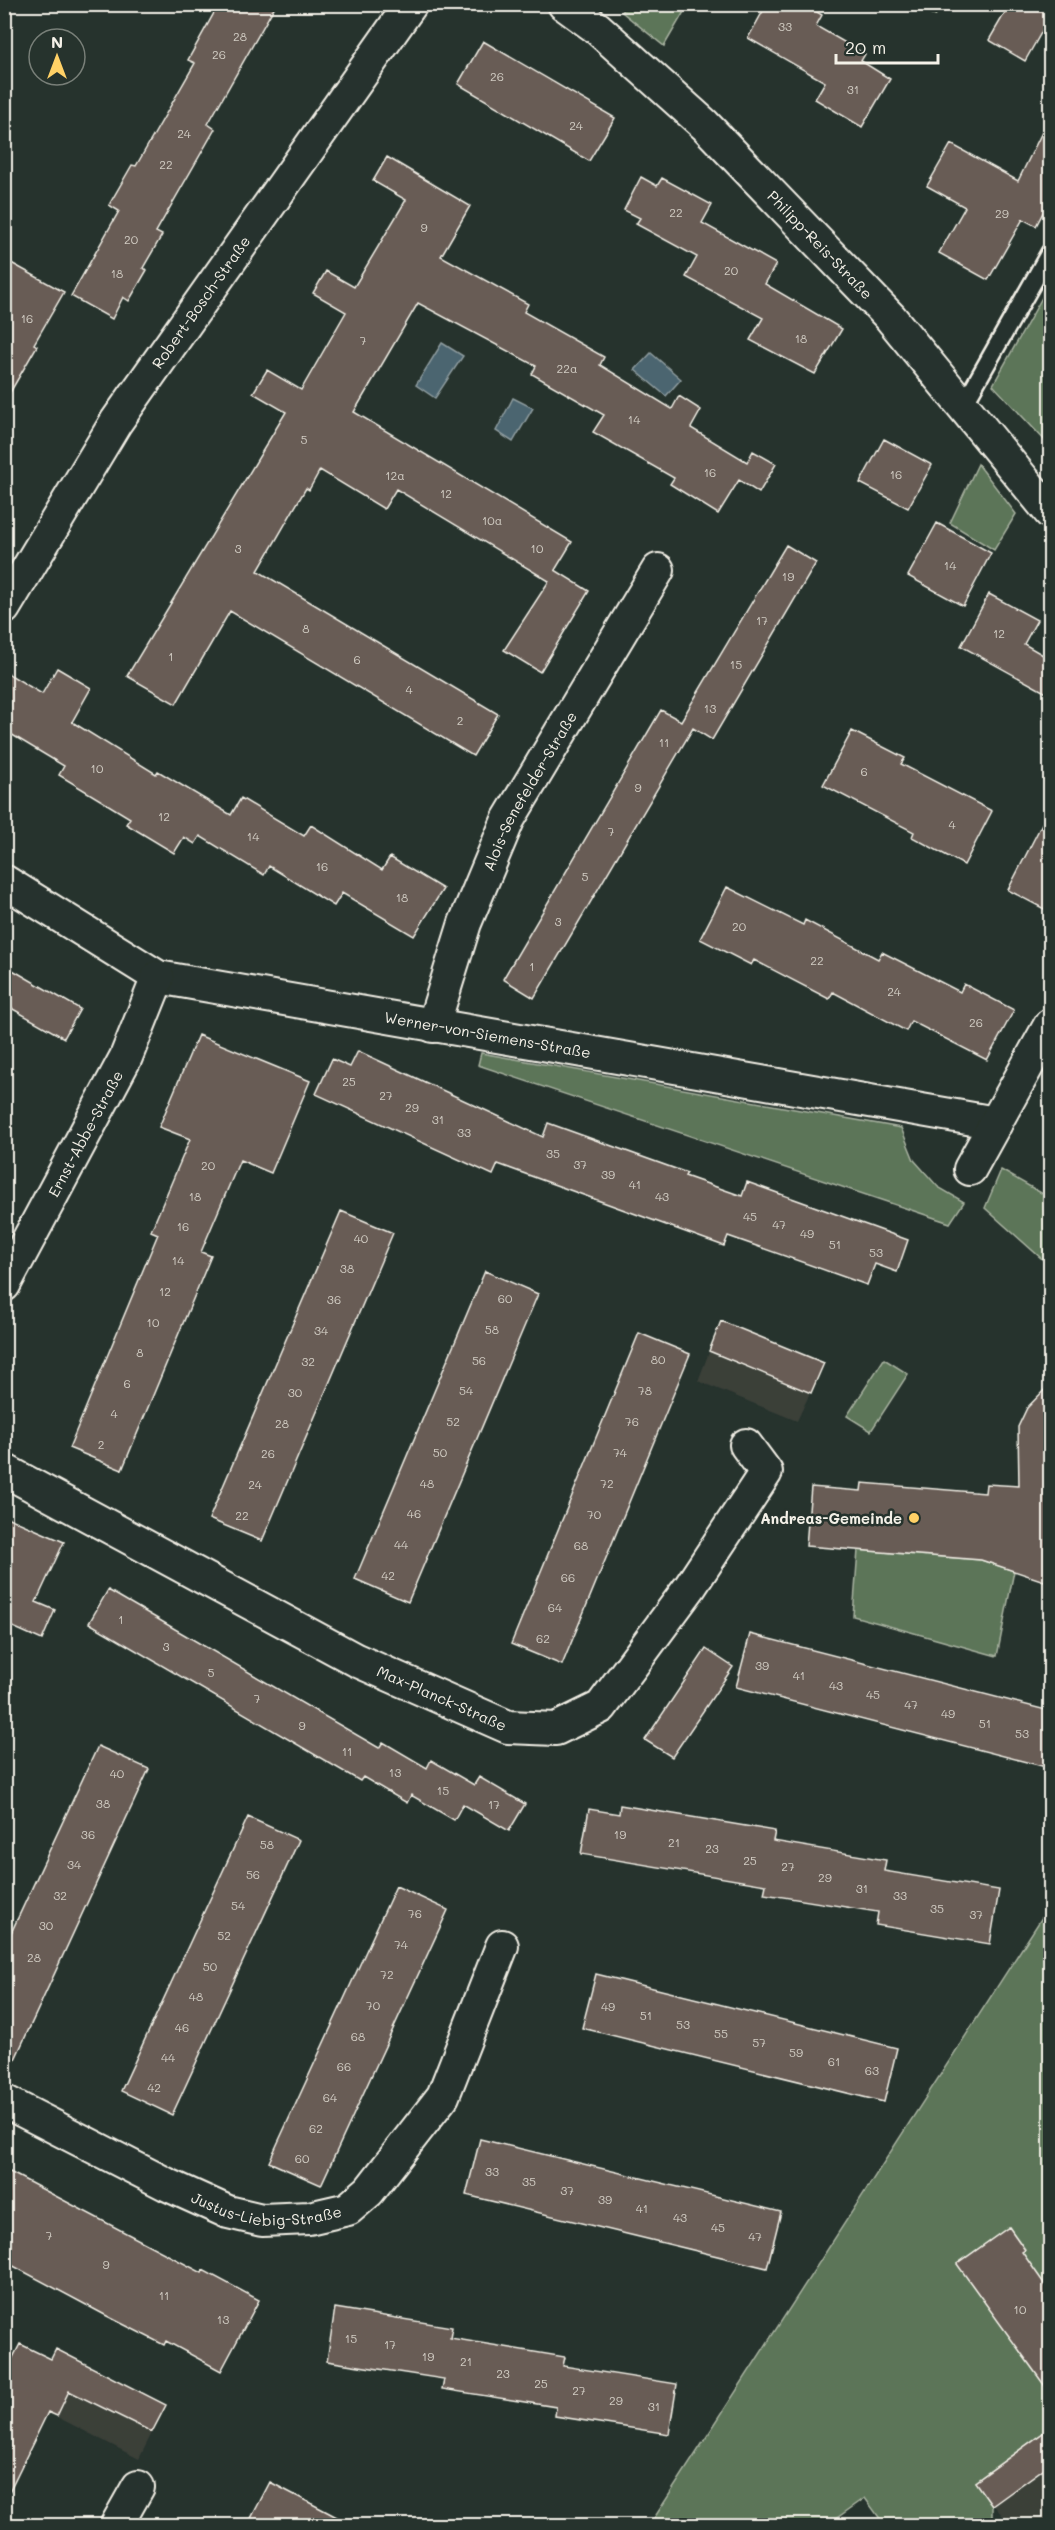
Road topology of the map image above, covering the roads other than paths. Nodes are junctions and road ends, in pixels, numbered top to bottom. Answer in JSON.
{"nodes":[{"id":1,"x":411,"y":4,"type":"edge"},
{"id":2,"x":564,"y":4,"type":"edge"},
{"id":3,"x":1050,"y":252,"type":"edge"},
{"id":4,"x":964,"y":404,"type":"junction"},
{"id":5,"x":1050,"y":512,"type":"edge"},
{"id":6,"x":658,"y":570,"type":"dead end"},
{"id":7,"x":4,"y":608,"type":"edge"},
{"id":8,"x":4,"y":881,"type":"edge"},
{"id":9,"x":158,"y":977,"type":"junction"},
{"id":10,"x":1050,"y":1025,"type":"edge"},
{"id":11,"x":433,"y":1026,"type":"junction"},
{"id":12,"x":996,"y":1123,"type":"junction"},
{"id":13,"x":970,"y":1169,"type":"dead end"},
{"id":14,"x":4,"y":1286,"type":"edge"},
{"id":15,"x":746,"y":1445,"type":"dead end"},
{"id":16,"x":4,"y":1470,"type":"edge"},
{"id":17,"x":502,"y":1946,"type":"dead end"},
{"id":18,"x":4,"y":2101,"type":"edge"},
{"id":19,"x":138,"y":2487,"type":"dead end"},
{"id":20,"x":116,"y":2526,"type":"edge"}],
"edges":[{"from":1,"to":7,"type":"street","name":"Robert-Bosch-Straße"},
{"from":2,"to":4,"type":"street","name":"Philipp-Reis-Straße"},
{"from":3,"to":4,"type":"lane"},
{"from":4,"to":5,"type":"street","name":"Philipp-Reis-Straße"},
{"from":6,"to":11,"type":"street","name":"Alois-Senefelder-Straße"},
{"from":8,"to":9,"type":"street","name":"Werner-von-Siemens-Straße"},
{"from":9,"to":11,"type":"street","name":"Werner-von-Siemens-Straße"},
{"from":9,"to":14,"type":"street","name":"Ernst-Abbe-Straße"},
{"from":10,"to":12,"type":"street"},
{"from":11,"to":12,"type":"street","name":"Werner-von-Siemens-Straße"},
{"from":12,"to":13,"type":"street"},
{"from":15,"to":16,"type":"street","name":"Max-Planck-Straße"},
{"from":17,"to":18,"type":"street","name":"Justus-Liebig-Straße"},
{"from":19,"to":20,"type":"street"}]}
